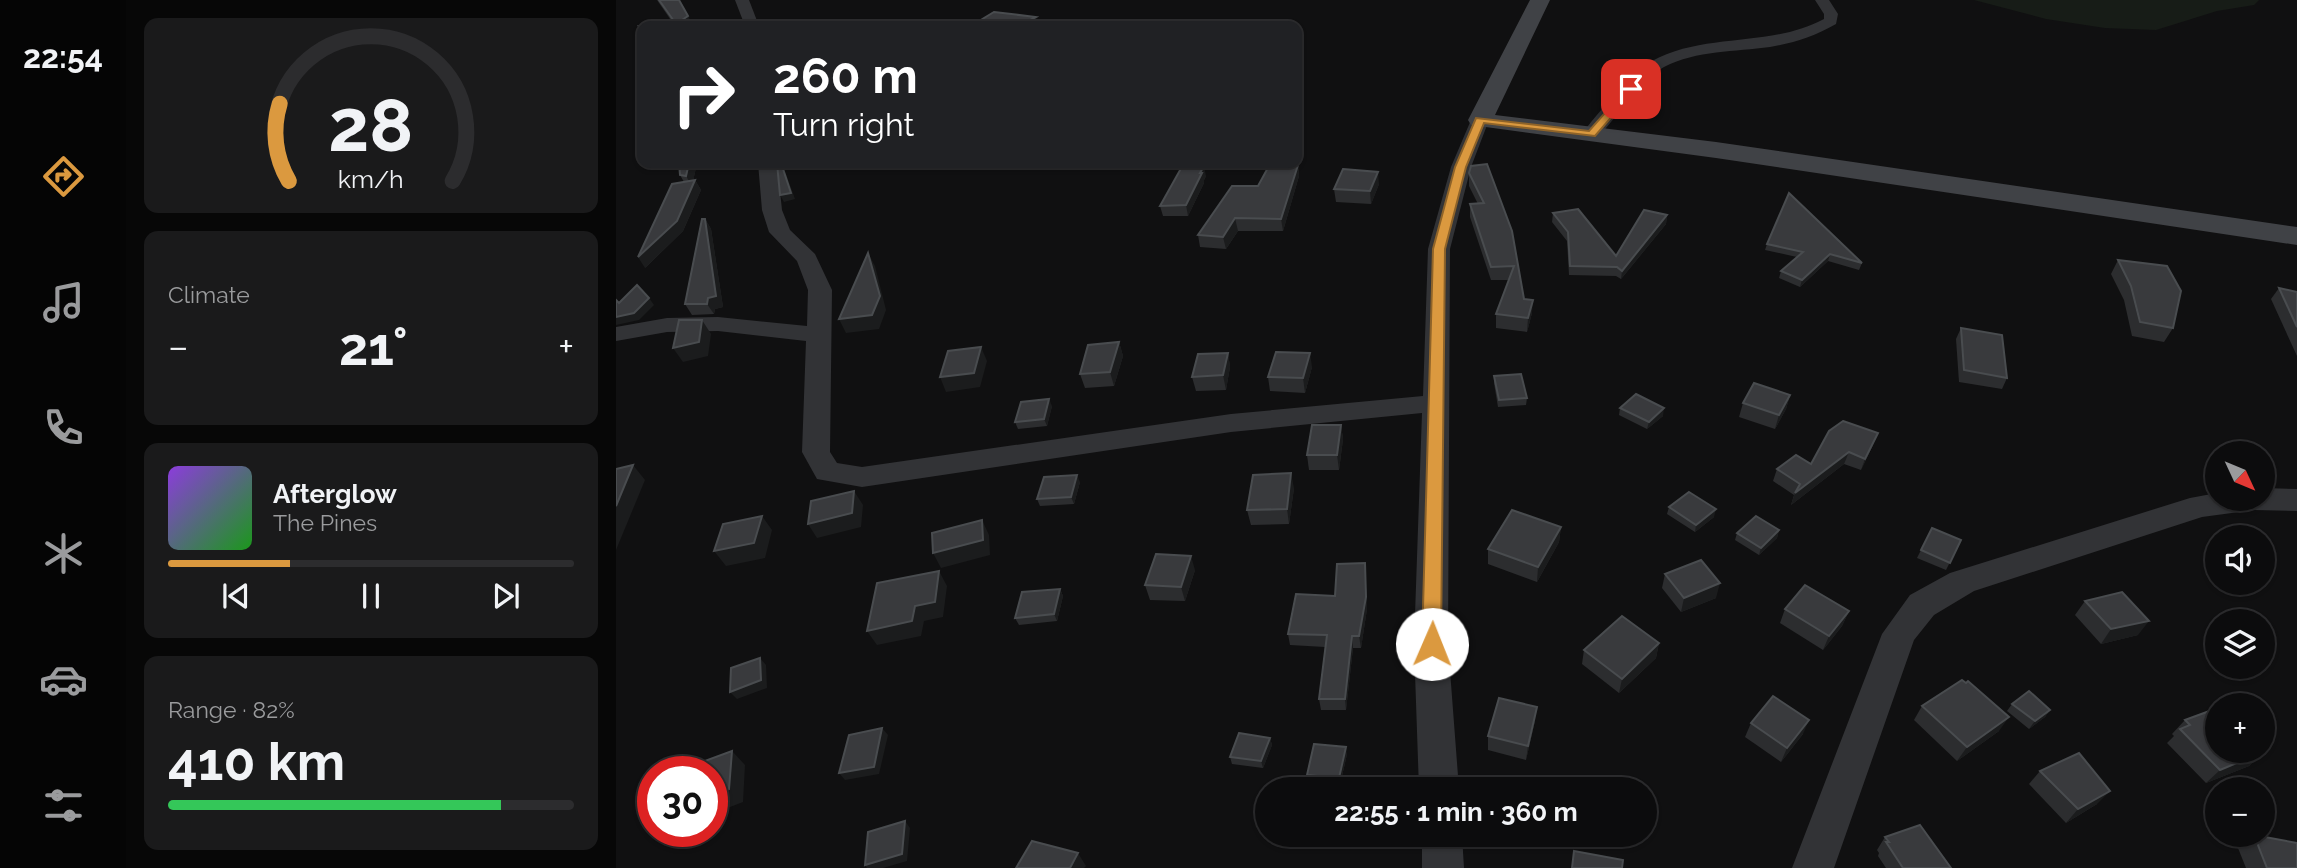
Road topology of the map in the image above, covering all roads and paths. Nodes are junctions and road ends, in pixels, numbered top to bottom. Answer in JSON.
{"nodes":[{"id":1,"x":742,"y":0,"type":"edge"},
{"id":2,"x":1540,"y":0,"type":"edge"},
{"id":3,"x":1822,"y":0,"type":"edge"},
{"id":4,"x":750,"y":21,"type":"edge"},
{"id":5,"x":1480,"y":120,"type":"junction"},
{"id":6,"x":1591,"y":134,"type":"junction"},
{"id":7,"x":768,"y":168,"type":"edge"},
{"id":8,"x":2297,"y":236,"type":"edge"},
{"id":9,"x":616,"y":334,"type":"edge"},
{"id":10,"x":819,"y":335,"type":"junction"},
{"id":11,"x":1436,"y":403,"type":"junction"},
{"id":12,"x":2297,"y":500,"type":"edge"},
{"id":13,"x":1438,"y":777,"type":"edge"},
{"id":14,"x":1442,"y":847,"type":"edge"},
{"id":15,"x":1443,"y":868,"type":"edge"},
{"id":16,"x":1813,"y":868,"type":"edge"}],
"edges":[{"from":1,"to":4,"type":"street"},
{"from":2,"to":5,"type":"street"},
{"from":3,"to":6,"type":"street"},
{"from":5,"to":6,"type":"street"},
{"from":5,"to":11,"type":"street"},
{"from":6,"to":8,"type":"street"},
{"from":7,"to":10,"type":"street"},
{"from":9,"to":10,"type":"street"},
{"from":10,"to":11,"type":"street"},
{"from":11,"to":13,"type":"street"},
{"from":12,"to":16,"type":"street"},
{"from":14,"to":15,"type":"street"}]}
